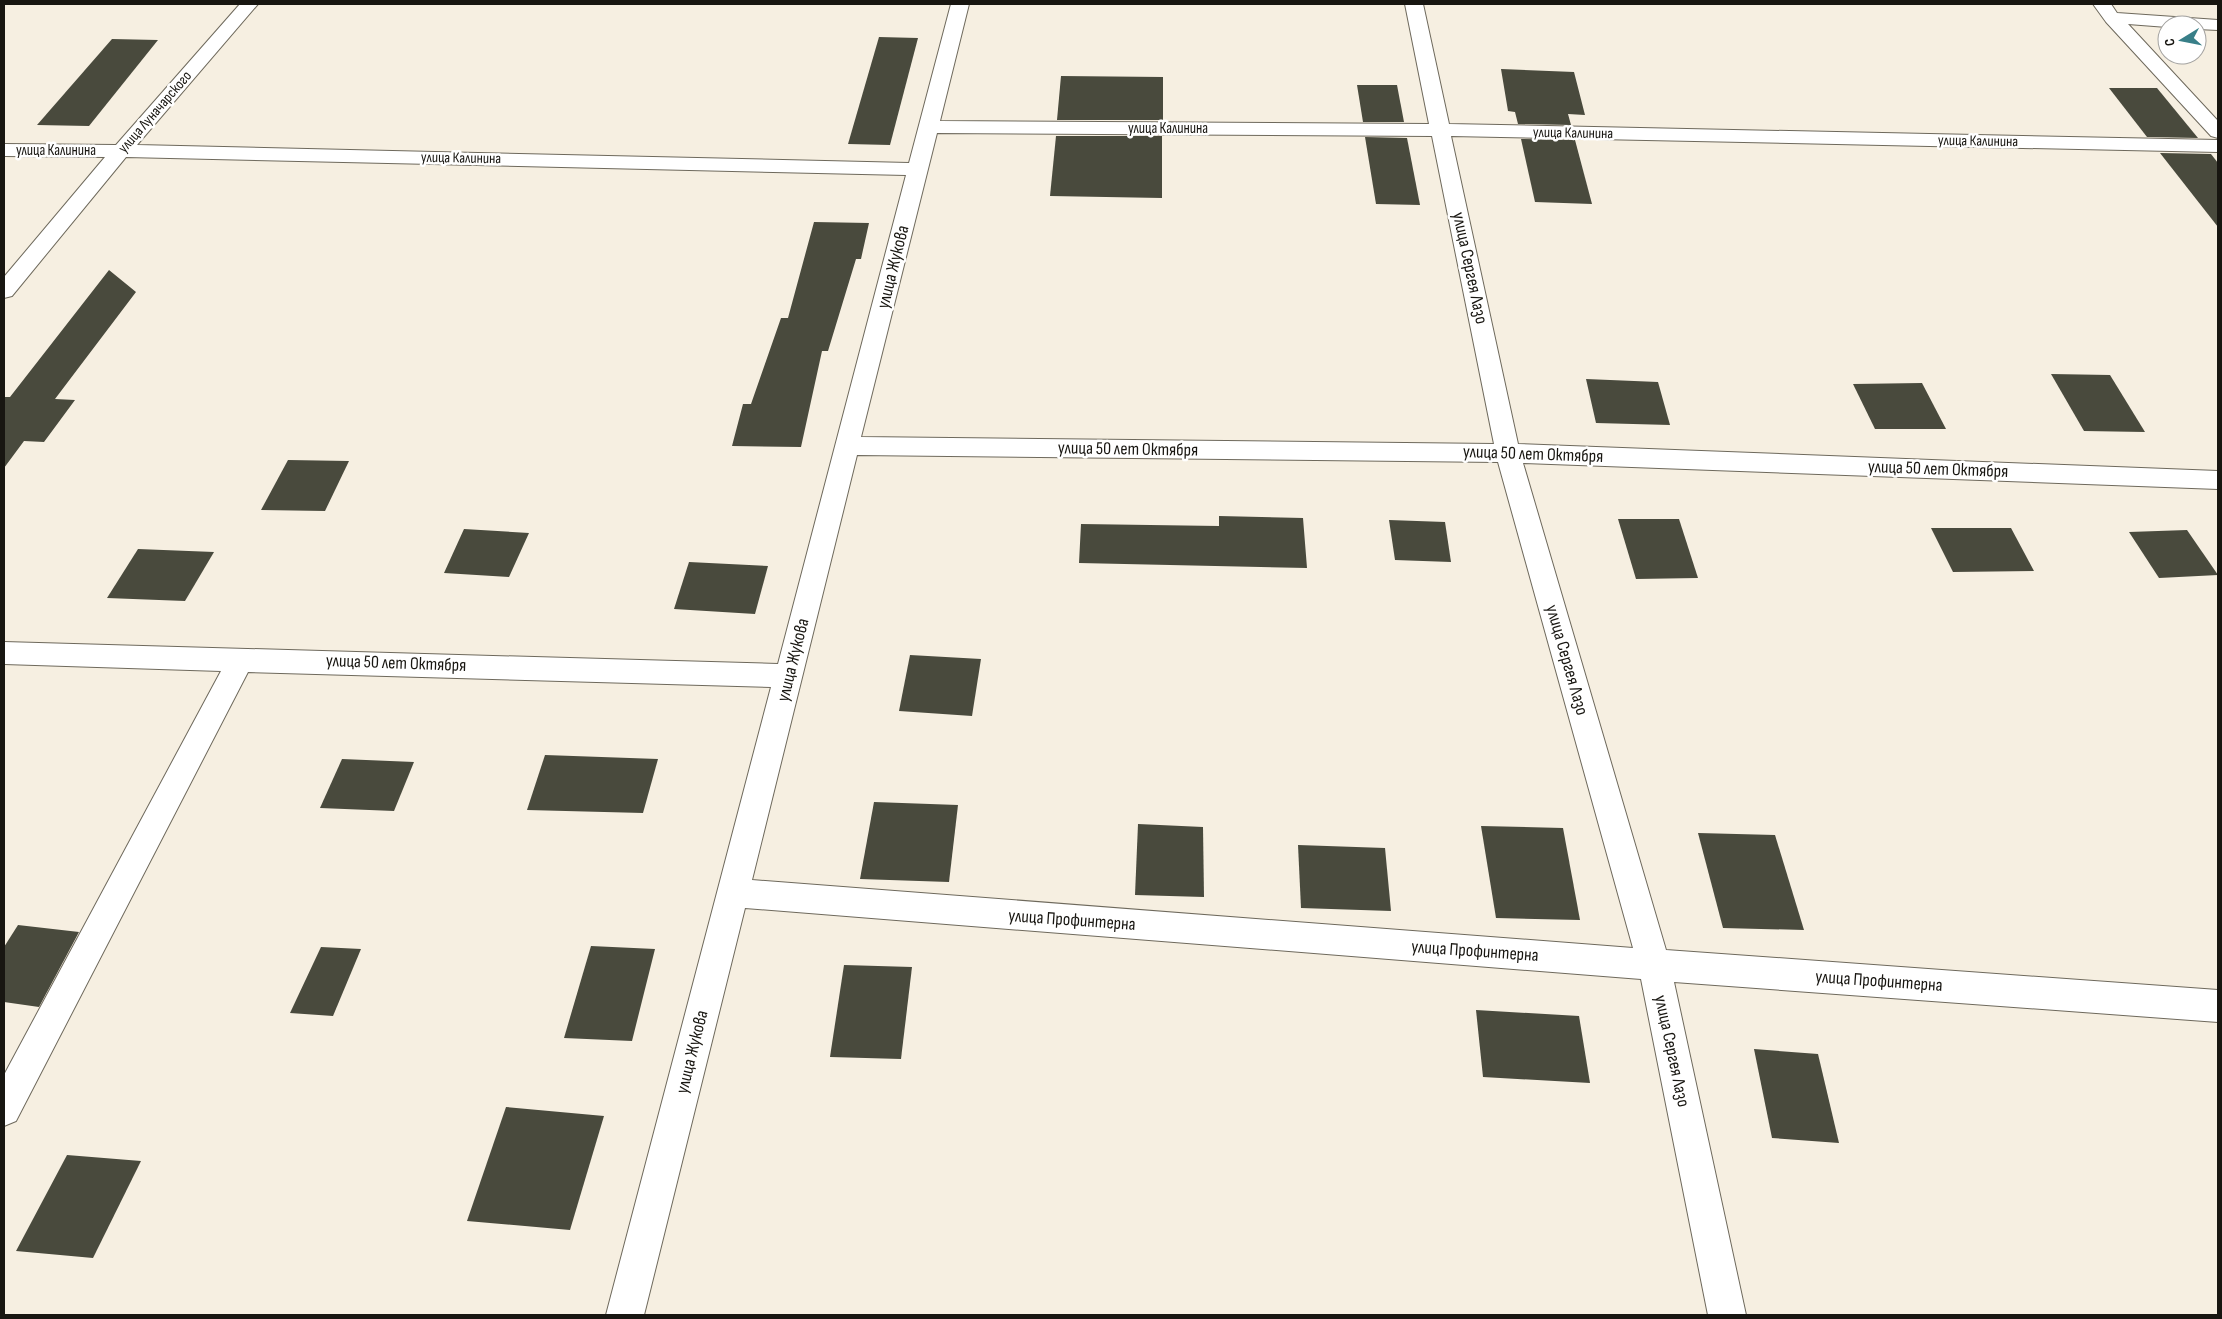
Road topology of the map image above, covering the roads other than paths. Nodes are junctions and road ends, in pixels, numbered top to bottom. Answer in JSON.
{"nodes":[{"id":1,"x":249,"y":4,"type":"edge"},
{"id":2,"x":960,"y":4,"type":"edge"},
{"id":3,"x":1414,"y":4,"type":"edge"},
{"id":4,"x":2107,"y":11,"type":"edge"},
{"id":5,"x":2218,"y":25,"type":"edge"},
{"id":6,"x":928,"y":127,"type":"junction"},
{"id":7,"x":1441,"y":130,"type":"junction"},
{"id":8,"x":2218,"y":132,"type":"edge"},
{"id":9,"x":2218,"y":146,"type":"edge"},
{"id":10,"x":4,"y":150,"type":"edge"},
{"id":11,"x":121,"y":150,"type":"junction"},
{"id":12,"x":917,"y":169,"type":"junction"},
{"id":13,"x":4,"y":291,"type":"edge"},
{"id":14,"x":847,"y":446,"type":"junction"},
{"id":15,"x":1508,"y":453,"type":"junction"},
{"id":16,"x":2218,"y":480,"type":"edge"},
{"id":17,"x":4,"y":652,"type":"edge"},
{"id":18,"x":241,"y":659,"type":"junction"},
{"id":19,"x":789,"y":676,"type":"junction"},
{"id":20,"x":733,"y":893,"type":"junction"},
{"id":21,"x":1654,"y":965,"type":"junction"},
{"id":22,"x":2218,"y":1006,"type":"edge"},
{"id":23,"x":4,"y":1109,"type":"edge"},
{"id":24,"x":625,"y":1315,"type":"edge"},
{"id":25,"x":1727,"y":1315,"type":"edge"}],
"edges":[{"from":1,"to":11,"type":"street","name":"улица Луначарского"},
{"from":2,"to":6,"type":"street","name":"улица Жукова"},
{"from":3,"to":7,"type":"street","name":"улица Сергея Лазо"},
{"from":4,"to":5,"type":"street"},
{"from":4,"to":8,"type":"street"},
{"from":6,"to":7,"type":"street","name":"улица Калинина"},
{"from":6,"to":12,"type":"street","name":"улица Жукова"},
{"from":7,"to":9,"type":"street","name":"улица Калинина"},
{"from":7,"to":15,"type":"street","name":"улица Сергея Лазо"},
{"from":10,"to":11,"type":"street","name":"улица Калинина"},
{"from":11,"to":12,"type":"street","name":"улица Калинина"},
{"from":11,"to":13,"type":"street","name":"улица Луначарского"},
{"from":12,"to":14,"type":"street","name":"улица Жукова"},
{"from":14,"to":15,"type":"street","name":"улица 50 лет Октября"},
{"from":14,"to":19,"type":"street","name":"улица Жукова"},
{"from":15,"to":16,"type":"street","name":"улица 50 лет Октября"},
{"from":15,"to":21,"type":"street","name":"улица Сергея Лазо"},
{"from":17,"to":18,"type":"street","name":"улица 50 лет Октября"},
{"from":18,"to":19,"type":"street","name":"улица 50 лет Октября"},
{"from":18,"to":23,"type":"street"},
{"from":19,"to":20,"type":"street","name":"улица Жукова"},
{"from":20,"to":21,"type":"street","name":"улица Профинтерна"},
{"from":20,"to":24,"type":"street","name":"улица Жукова"},
{"from":21,"to":22,"type":"street","name":"улица Профинтерна"},
{"from":21,"to":25,"type":"street","name":"улица Сергея Лазо"}]}
